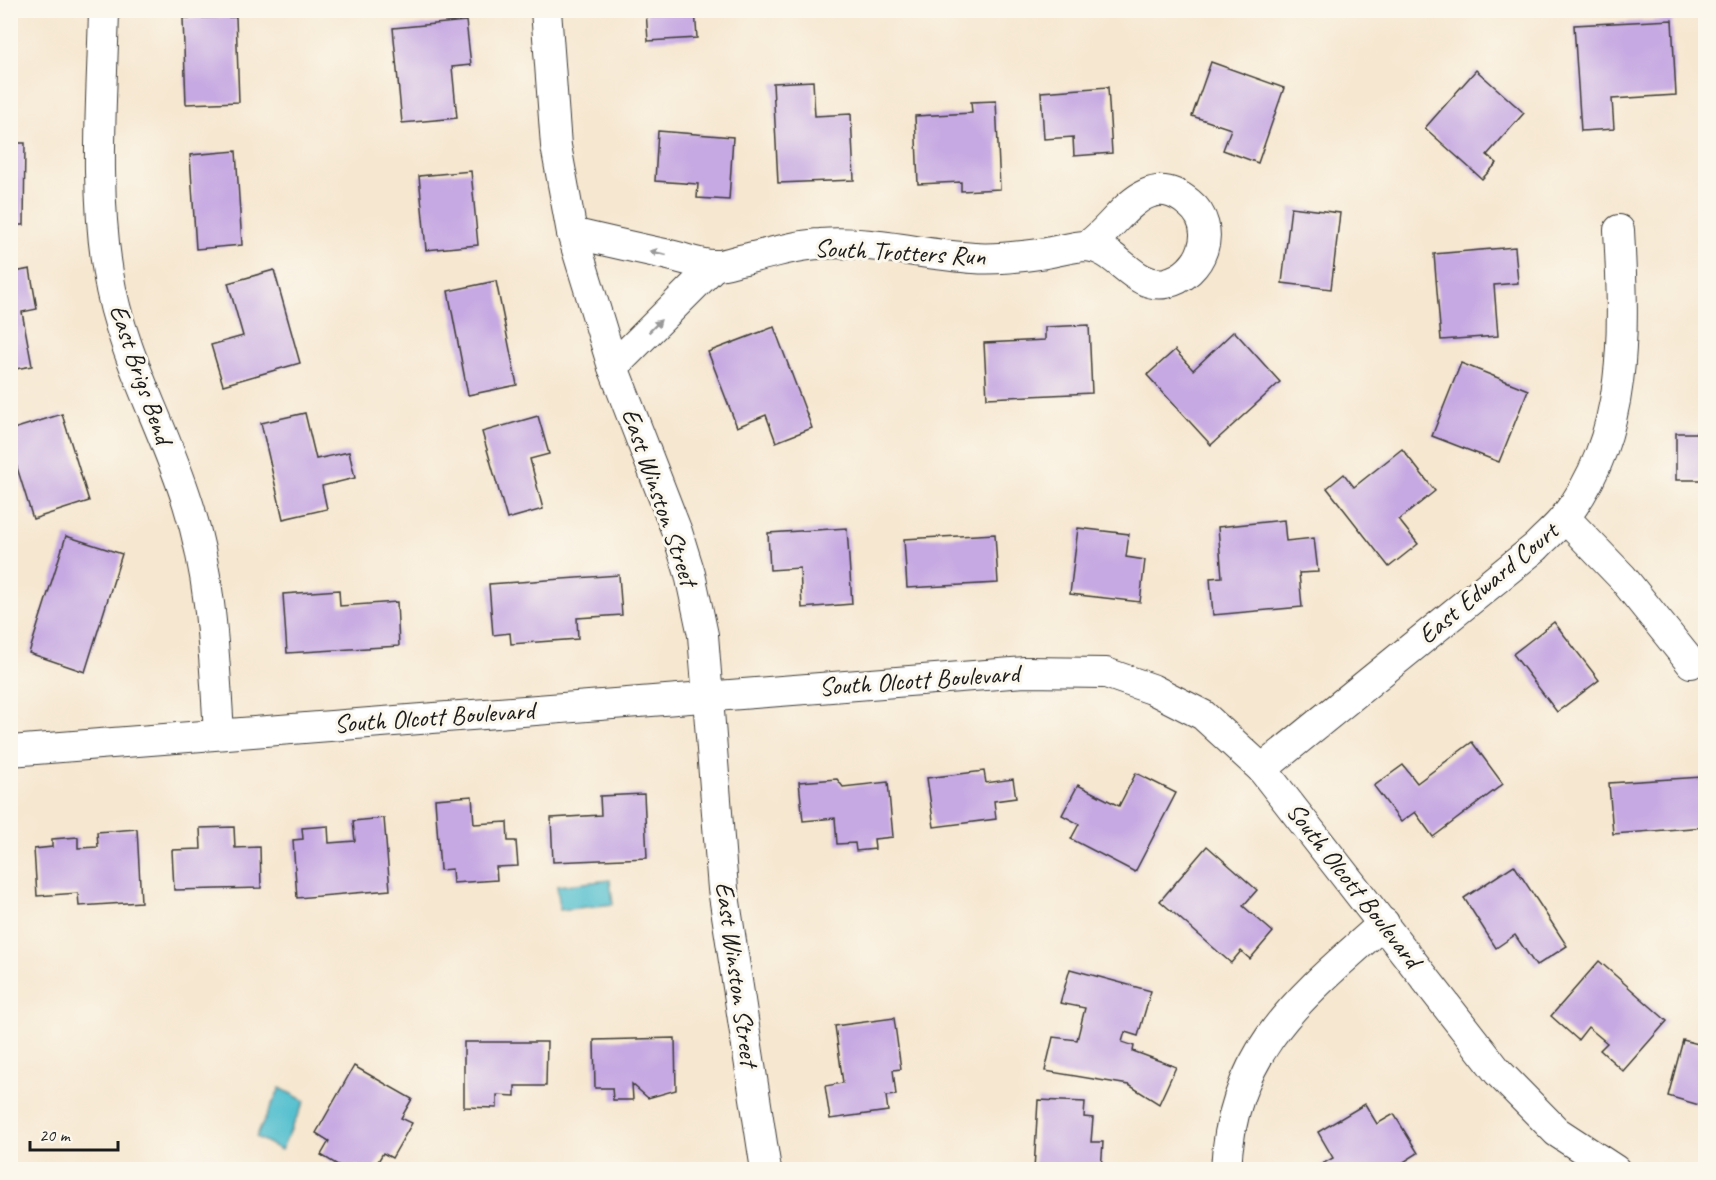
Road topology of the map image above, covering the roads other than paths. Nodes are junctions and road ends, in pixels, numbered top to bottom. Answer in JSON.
{"nodes":[{"id":1,"x":104,"y":10,"type":"edge"},
{"id":2,"x":546,"y":10,"type":"edge"},
{"id":3,"x":1619,"y":230,"type":"dead end"},
{"id":4,"x":572,"y":233,"type":"junction"},
{"id":5,"x":1086,"y":246,"type":"dead end"},
{"id":6,"x":715,"y":266,"type":"junction"},
{"id":7,"x":613,"y":367,"type":"junction"},
{"id":8,"x":1565,"y":518,"type":"junction"},
{"id":9,"x":1690,"y":663,"type":"dead end"},
{"id":10,"x":707,"y":696,"type":"junction"},
{"id":11,"x":219,"y":733,"type":"junction"},
{"id":12,"x":10,"y":751,"type":"edge"},
{"id":13,"x":1262,"y":770,"type":"junction"},
{"id":14,"x":1383,"y":923,"type":"junction"},
{"id":15,"x":762,"y":1169,"type":"edge"},
{"id":16,"x":1226,"y":1170,"type":"edge"},
{"id":17,"x":1615,"y":1170,"type":"edge"}],
"edges":[{"from":1,"to":11,"type":"street","name":"East Brigs Bend"},
{"from":2,"to":4,"type":"street","name":"East Winston Street"},
{"from":3,"to":8,"type":"street","name":"East Edward Court"},
{"from":6,"to":4,"type":"street","name":"South Trotters Run","one_way":true},
{"from":4,"to":7,"type":"street","name":"East Winston Street"},
{"from":5,"to":6,"type":"street","name":"South Trotters Run"},
{"from":7,"to":6,"type":"street","one_way":true},
{"from":7,"to":10,"type":"street","name":"East Winston Street"},
{"from":8,"to":9,"type":"street"},
{"from":8,"to":13,"type":"street","name":"East Edward Court"},
{"from":10,"to":11,"type":"street","name":"South Olcott Boulevard"},
{"from":10,"to":13,"type":"street","name":"South Olcott Boulevard"},
{"from":10,"to":15,"type":"street","name":"East Winston Street"},
{"from":11,"to":12,"type":"street","name":"South Olcott Boulevard"},
{"from":13,"to":14,"type":"street","name":"South Olcott Boulevard"},
{"from":14,"to":16,"type":"street"},
{"from":14,"to":17,"type":"street","name":"South Olcott Boulevard"}]}
